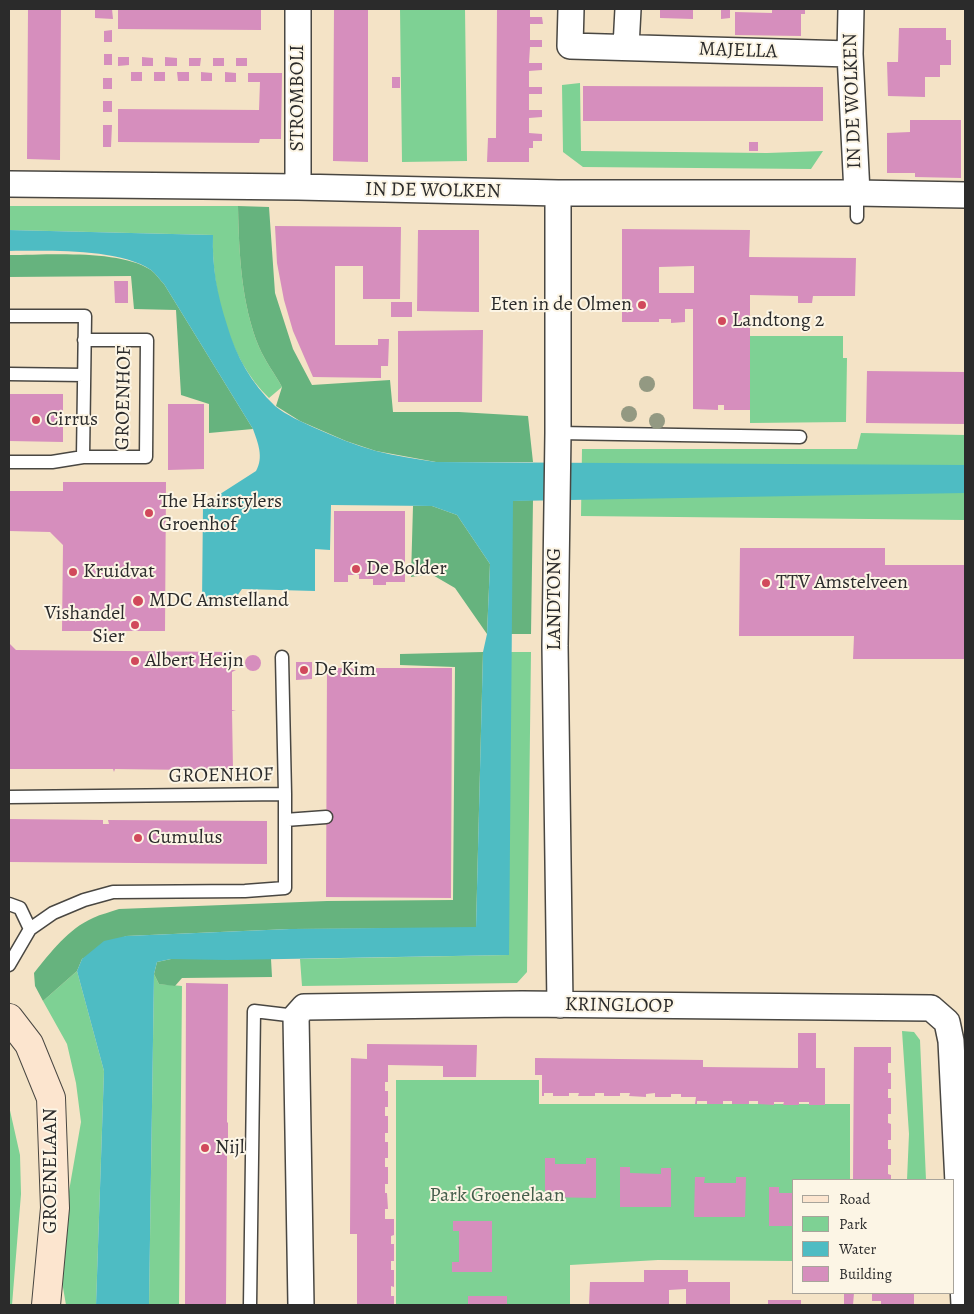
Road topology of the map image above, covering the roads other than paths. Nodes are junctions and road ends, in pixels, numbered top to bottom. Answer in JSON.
{"nodes":[{"id":1,"x":298,"y":9,"type":"edge"},
{"id":2,"x":571,"y":9,"type":"edge"},
{"id":3,"x":628,"y":9,"type":"edge"},
{"id":4,"x":851,"y":9,"type":"edge"},
{"id":5,"x":626,"y":47,"type":"junction"},
{"id":6,"x":850,"y":54,"type":"junction"},
{"id":7,"x":9,"y":184,"type":"edge"},
{"id":8,"x":298,"y":187,"type":"junction"},
{"id":9,"x":558,"y":193,"type":"junction"},
{"id":10,"x":965,"y":195,"type":"edge"},
{"id":11,"x":857,"y":205,"type":"junction"},
{"id":12,"x":9,"y":316,"type":"edge"},
{"id":13,"x":84,"y":340,"type":"junction"},
{"id":14,"x":9,"y":374,"type":"edge"},
{"id":15,"x":84,"y":375,"type":"junction"},
{"id":16,"x":558,"y":433,"type":"junction"},
{"id":17,"x":800,"y":437,"type":"dead end"},
{"id":18,"x":83,"y":456,"type":"junction"},
{"id":19,"x":9,"y":462,"type":"edge"},
{"id":20,"x":282,"y":657,"type":"dead end"},
{"id":21,"x":285,"y":794,"type":"junction"},
{"id":22,"x":9,"y":798,"type":"edge"},
{"id":23,"x":326,"y":817,"type":"dead end"},
{"id":24,"x":285,"y":820,"type":"junction"},
{"id":25,"x":9,"y":904,"type":"edge"},
{"id":26,"x":30,"y":930,"type":"junction"},
{"id":27,"x":9,"y":965,"type":"edge"},
{"id":28,"x":560,"y":1005,"type":"junction"},
{"id":29,"x":296,"y":1016,"type":"junction"},
{"id":30,"x":9,"y":1018,"type":"edge"},
{"id":31,"x":46,"y":1305,"type":"edge"},
{"id":32,"x":250,"y":1305,"type":"edge"},
{"id":33,"x":301,"y":1305,"type":"edge"},
{"id":34,"x":964,"y":1305,"type":"edge"}],
"edges":[{"from":1,"to":8,"type":"street","name":"STROMBOLI"},
{"from":2,"to":5,"type":"street","name":"MAJELLA"},
{"from":3,"to":5,"type":"street"},
{"from":4,"to":6,"type":"street","name":"IN DE WOLKEN"},
{"from":5,"to":6,"type":"street","name":"MAJELLA"},
{"from":6,"to":11,"type":"street","name":"IN DE WOLKEN"},
{"from":7,"to":8,"type":"street","name":"IN DE WOLKEN"},
{"from":8,"to":9,"type":"street","name":"IN DE WOLKEN"},
{"from":9,"to":11,"type":"street","name":"IN DE WOLKEN"},
{"from":9,"to":16,"type":"street","name":"LANDTONG"},
{"from":10,"to":11,"type":"street","name":"IN DE WOLKEN"},
{"from":12,"to":13,"type":"lane","name":"GROENHOF"},
{"from":13,"to":15,"type":"lane","name":"GROENHOF"},
{"from":13,"to":18,"type":"lane","name":"GROENHOF"},
{"from":14,"to":15,"type":"lane"},
{"from":15,"to":18,"type":"lane","name":"GROENHOF"},
{"from":16,"to":17,"type":"lane"},
{"from":16,"to":28,"type":"street","name":"LANDTONG"},
{"from":18,"to":19,"type":"lane","name":"GROENHOF"},
{"from":20,"to":21,"type":"lane"},
{"from":21,"to":22,"type":"lane","name":"GROENHOF"},
{"from":21,"to":24,"type":"lane","name":"GROENHOF"},
{"from":23,"to":24,"type":"lane"},
{"from":24,"to":26,"type":"lane","name":"GROENHOF"},
{"from":25,"to":26,"type":"lane"},
{"from":26,"to":27,"type":"lane","name":"GROENHOF"},
{"from":28,"to":29,"type":"street","name":"KRINGLOOP"},
{"from":28,"to":34,"type":"street","name":"KRINGLOOP"},
{"from":29,"to":32,"type":"lane"},
{"from":29,"to":33,"type":"street"},
{"from":30,"to":31,"type":"street","name":"GROENELAAN"}]}
